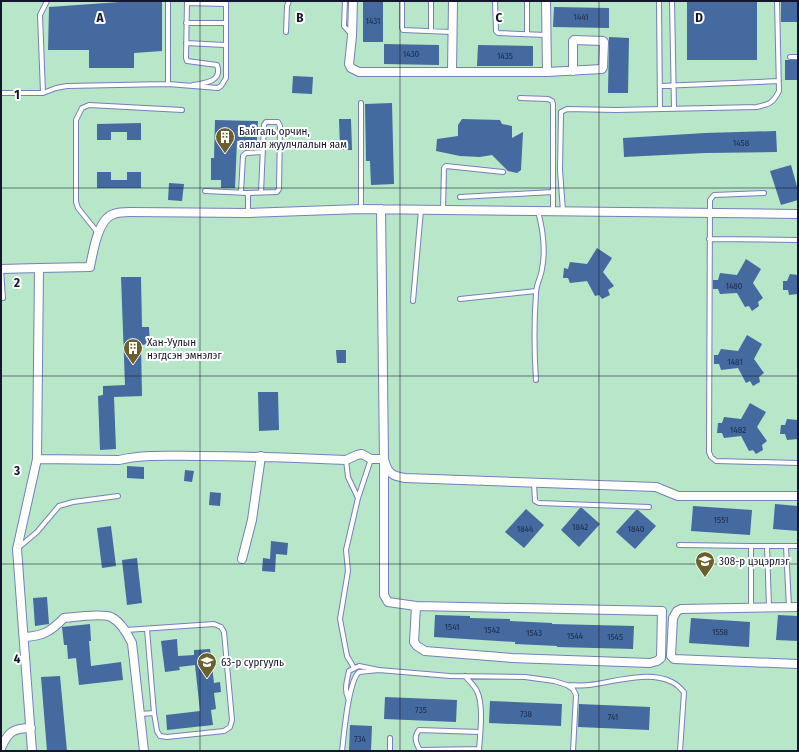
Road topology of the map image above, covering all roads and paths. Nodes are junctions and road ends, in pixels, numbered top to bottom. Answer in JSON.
{"nodes":[{"id":1,"x":47,"y":1,"type":"edge"},
{"id":2,"x":168,"y":1,"type":"edge"},
{"id":3,"x":289,"y":1,"type":"edge"},
{"id":4,"x":345,"y":1,"type":"edge"},
{"id":5,"x":354,"y":1,"type":"edge"},
{"id":6,"x":402,"y":1,"type":"edge"},
{"id":7,"x":431,"y":1,"type":"edge"},
{"id":8,"x":453,"y":1,"type":"edge"},
{"id":9,"x":496,"y":1,"type":"edge"},
{"id":10,"x":526,"y":1,"type":"edge"},
{"id":11,"x":546,"y":1,"type":"edge"},
{"id":12,"x":659,"y":1,"type":"edge"},
{"id":13,"x":672,"y":1,"type":"edge"},
{"id":14,"x":777,"y":1,"type":"edge"},
{"id":15,"x":187,"y":2,"type":"edge"},
{"id":16,"x":226,"y":3,"type":"edge"},
{"id":17,"x":186,"y":23,"type":"junction"},
{"id":18,"x":225,"y":23,"type":"junction"},
{"id":19,"x":286,"y":32,"type":"dead end"},
{"id":20,"x":431,"y":32,"type":"junction"},
{"id":21,"x":452,"y":32,"type":"junction"},
{"id":22,"x":528,"y":34,"type":"junction"},
{"id":23,"x":546,"y":35,"type":"junction"},
{"id":24,"x":352,"y":36,"type":"junction"},
{"id":25,"x":186,"y":43,"type":"junction"},
{"id":26,"x":226,"y":45,"type":"junction"},
{"id":27,"x":790,"y":57,"type":"dead end"},
{"id":28,"x":798,"y":57,"type":"edge"},
{"id":29,"x":573,"y":70,"type":"junction"},
{"id":30,"x":452,"y":72,"type":"junction"},
{"id":31,"x":547,"y":72,"type":"junction"},
{"id":32,"x":779,"y":81,"type":"junction"},
{"id":33,"x":168,"y":84,"type":"junction"},
{"id":34,"x":190,"y":85,"type":"junction"},
{"id":35,"x":673,"y":85,"type":"junction"},
{"id":36,"x":660,"y":86,"type":"junction"},
{"id":37,"x":1,"y":93,"type":"edge"},
{"id":38,"x":43,"y":93,"type":"junction"},
{"id":39,"x":520,"y":98,"type":"dead end"},
{"id":40,"x":361,"y":103,"type":"dead end"},
{"id":41,"x":660,"y":108,"type":"junction"},
{"id":42,"x":674,"y":108,"type":"junction"},
{"id":43,"x":182,"y":110,"type":"dead end"},
{"id":44,"x":263,"y":152,"type":"junction"},
{"id":45,"x":504,"y":172,"type":"dead end"},
{"id":46,"x":205,"y":191,"type":"dead end"},
{"id":47,"x":241,"y":192,"type":"junction"},
{"id":48,"x":261,"y":192,"type":"junction"},
{"id":49,"x":553,"y":192,"type":"junction"},
{"id":50,"x":248,"y":193,"type":"junction"},
{"id":51,"x":764,"y":193,"type":"dead end"},
{"id":52,"x":460,"y":197,"type":"dead end"},
{"id":53,"x":361,"y":209,"type":"junction"},
{"id":54,"x":381,"y":209,"type":"junction"},
{"id":55,"x":421,"y":210,"type":"junction"},
{"id":56,"x":443,"y":210,"type":"junction"},
{"id":57,"x":538,"y":211,"type":"junction"},
{"id":58,"x":552,"y":211,"type":"junction"},
{"id":59,"x":563,"y":211,"type":"junction"},
{"id":60,"x":248,"y":213,"type":"junction"},
{"id":61,"x":709,"y":213,"type":"junction"},
{"id":62,"x":798,"y":214,"type":"edge"},
{"id":63,"x":98,"y":233,"type":"junction"},
{"id":64,"x":709,"y":239,"type":"junction"},
{"id":65,"x":798,"y":240,"type":"edge"},
{"id":66,"x":39,"y":268,"type":"junction"},
{"id":67,"x":1,"y":269,"type":"edge"},
{"id":68,"x":536,"y":291,"type":"junction"},
{"id":69,"x":3,"y":298,"type":"dead end"},
{"id":70,"x":460,"y":299,"type":"dead end"},
{"id":71,"x":413,"y":300,"type":"dead end"},
{"id":72,"x":536,"y":380,"type":"dead end"},
{"id":73,"x":261,"y":456,"type":"junction"},
{"id":74,"x":37,"y":459,"type":"junction"},
{"id":75,"x":371,"y":459,"type":"junction"},
{"id":76,"x":384,"y":459,"type":"junction"},
{"id":77,"x":346,"y":460,"type":"junction"},
{"id":78,"x":798,"y":463,"type":"edge"},
{"id":79,"x":534,"y":482,"type":"junction"},
{"id":80,"x":118,"y":496,"type":"dead end"},
{"id":81,"x":798,"y":496,"type":"edge"},
{"id":82,"x":358,"y":498,"type":"junction"},
{"id":83,"x":649,"y":507,"type":"dead end"},
{"id":84,"x":679,"y":545,"type":"dead end"},
{"id":85,"x":751,"y":546,"type":"junction"},
{"id":86,"x":766,"y":546,"type":"junction"},
{"id":87,"x":786,"y":546,"type":"junction"},
{"id":88,"x":798,"y":546,"type":"edge"},
{"id":89,"x":16,"y":549,"type":"junction"},
{"id":90,"x":242,"y":559,"type":"dead end"},
{"id":91,"x":416,"y":606,"type":"junction"},
{"id":92,"x":789,"y":607,"type":"junction"},
{"id":93,"x":798,"y":607,"type":"edge"},
{"id":94,"x":751,"y":608,"type":"junction"},
{"id":95,"x":769,"y":608,"type":"junction"},
{"id":96,"x":147,"y":629,"type":"junction"},
{"id":97,"x":126,"y":630,"type":"junction"},
{"id":98,"x":24,"y":637,"type":"junction"},
{"id":99,"x":798,"y":664,"type":"edge"},
{"id":100,"x":354,"y":668,"type":"junction"},
{"id":101,"x":379,"y":670,"type":"junction"},
{"id":102,"x":464,"y":676,"type":"junction"},
{"id":103,"x":567,"y":685,"type":"junction"},
{"id":104,"x":348,"y":698,"type":"junction"},
{"id":105,"x":154,"y":713,"type":"junction"},
{"id":106,"x":140,"y":714,"type":"junction"},
{"id":107,"x":31,"y":728,"type":"junction"},
{"id":108,"x":480,"y":732,"type":"junction"},
{"id":109,"x":390,"y":738,"type":"dead end"},
{"id":110,"x":1,"y":748,"type":"edge"},
{"id":111,"x":420,"y":750,"type":"edge"},
{"id":112,"x":479,"y":750,"type":"edge"},
{"id":113,"x":32,"y":751,"type":"edge"},
{"id":114,"x":144,"y":751,"type":"edge"},
{"id":115,"x":342,"y":751,"type":"edge"},
{"id":116,"x":390,"y":751,"type":"edge"},
{"id":117,"x":573,"y":751,"type":"edge"},
{"id":118,"x":680,"y":751,"type":"edge"}],
"edges":[{"from":1,"to":38,"type":"lane"},
{"from":2,"to":33,"type":"lane"},
{"from":3,"to":19,"type":"lane"},
{"from":4,"to":24,"type":"lane"},
{"from":5,"to":24,"type":"street"},
{"from":6,"to":20,"type":"lane"},
{"from":7,"to":20,"type":"lane"},
{"from":8,"to":21,"type":"street"},
{"from":9,"to":22,"type":"lane"},
{"from":10,"to":22,"type":"lane"},
{"from":11,"to":23,"type":"street"},
{"from":12,"to":36,"type":"lane"},
{"from":13,"to":35,"type":"lane"},
{"from":14,"to":32,"type":"lane"},
{"from":15,"to":16,"type":"lane"},
{"from":15,"to":17,"type":"lane"},
{"from":16,"to":18,"type":"lane"},
{"from":17,"to":18,"type":"lane"},
{"from":17,"to":25,"type":"lane"},
{"from":18,"to":26,"type":"lane"},
{"from":20,"to":21,"type":"lane"},
{"from":21,"to":30,"type":"street"},
{"from":22,"to":23,"type":"lane"},
{"from":23,"to":31,"type":"street"},
{"from":24,"to":30,"type":"street"},
{"from":25,"to":26,"type":"lane"},
{"from":25,"to":34,"type":"lane"},
{"from":26,"to":34,"type":"lane"},
{"from":27,"to":28,"type":"lane"},
{"from":29,"to":29,"type":"street"},
{"from":29,"to":31,"type":"street"},
{"from":30,"to":31,"type":"street"},
{"from":32,"to":35,"type":"lane"},
{"from":32,"to":42,"type":"lane"},
{"from":33,"to":34,"type":"lane"},
{"from":33,"to":38,"type":"lane"},
{"from":35,"to":36,"type":"lane"},
{"from":35,"to":42,"type":"lane"},
{"from":36,"to":41,"type":"lane"},
{"from":37,"to":38,"type":"lane"},
{"from":39,"to":49,"type":"lane"},
{"from":40,"to":53,"type":"lane"},
{"from":41,"to":42,"type":"lane"},
{"from":41,"to":59,"type":"lane"},
{"from":43,"to":63,"type":"lane"},
{"from":44,"to":47,"type":"lane"},
{"from":44,"to":48,"type":"lane"},
{"from":44,"to":48,"type":"lane"},
{"from":45,"to":56,"type":"lane"},
{"from":46,"to":47,"type":"lane"},
{"from":47,"to":50,"type":"lane"},
{"from":48,"to":50,"type":"lane"},
{"from":49,"to":52,"type":"lane"},
{"from":49,"to":58,"type":"lane"},
{"from":50,"to":60,"type":"lane"},
{"from":51,"to":61,"type":"lane"},
{"from":53,"to":54,"type":"street"},
{"from":53,"to":60,"type":"street"},
{"from":54,"to":55,"type":"street"},
{"from":54,"to":76,"type":"street"},
{"from":55,"to":56,"type":"street"},
{"from":55,"to":71,"type":"lane"},
{"from":56,"to":57,"type":"street"},
{"from":57,"to":58,"type":"street"},
{"from":57,"to":68,"type":"lane"},
{"from":58,"to":59,"type":"street"},
{"from":59,"to":61,"type":"street"},
{"from":60,"to":63,"type":"street"},
{"from":61,"to":62,"type":"street"},
{"from":61,"to":64,"type":"lane"},
{"from":63,"to":66,"type":"street"},
{"from":64,"to":65,"type":"lane"},
{"from":64,"to":78,"type":"lane"},
{"from":66,"to":67,"type":"street"},
{"from":66,"to":74,"type":"street"},
{"from":67,"to":69,"type":"lane"},
{"from":68,"to":70,"type":"lane"},
{"from":68,"to":72,"type":"lane"},
{"from":73,"to":74,"type":"street"},
{"from":73,"to":77,"type":"street"},
{"from":73,"to":90,"type":"street"},
{"from":74,"to":89,"type":"street"},
{"from":75,"to":76,"type":"street"},
{"from":75,"to":77,"type":"street"},
{"from":75,"to":82,"type":"lane"},
{"from":76,"to":79,"type":"street"},
{"from":76,"to":91,"type":"street"},
{"from":77,"to":82,"type":"lane"},
{"from":79,"to":81,"type":"street"},
{"from":79,"to":83,"type":"lane"},
{"from":80,"to":89,"type":"lane"},
{"from":82,"to":100,"type":"lane"},
{"from":84,"to":85,"type":"lane"},
{"from":85,"to":86,"type":"lane"},
{"from":85,"to":94,"type":"lane"},
{"from":86,"to":87,"type":"lane"},
{"from":86,"to":95,"type":"lane"},
{"from":87,"to":88,"type":"lane"},
{"from":87,"to":92,"type":"lane"},
{"from":89,"to":98,"type":"street"},
{"from":91,"to":91,"type":"street"},
{"from":92,"to":93,"type":"street"},
{"from":92,"to":95,"type":"street"},
{"from":94,"to":95,"type":"street"},
{"from":94,"to":99,"type":"street"},
{"from":96,"to":97,"type":"lane"},
{"from":96,"to":105,"type":"lane"},
{"from":96,"to":105,"type":"lane"},
{"from":97,"to":98,"type":"street"},
{"from":97,"to":106,"type":"street"},
{"from":98,"to":107,"type":"street"},
{"from":100,"to":101,"type":"lane"},
{"from":100,"to":104,"type":"lane"},
{"from":101,"to":102,"type":"lane"},
{"from":101,"to":104,"type":"lane"},
{"from":102,"to":103,"type":"lane"},
{"from":102,"to":108,"type":"lane"},
{"from":103,"to":117,"type":"lane"},
{"from":103,"to":118,"type":"lane"},
{"from":104,"to":115,"type":"lane"},
{"from":105,"to":106,"type":"lane"},
{"from":106,"to":114,"type":"street"},
{"from":107,"to":110,"type":"street"},
{"from":107,"to":113,"type":"street"},
{"from":108,"to":111,"type":"lane"},
{"from":108,"to":112,"type":"lane"},
{"from":109,"to":116,"type":"lane"},
{"from":111,"to":112,"type":"lane"}]}
